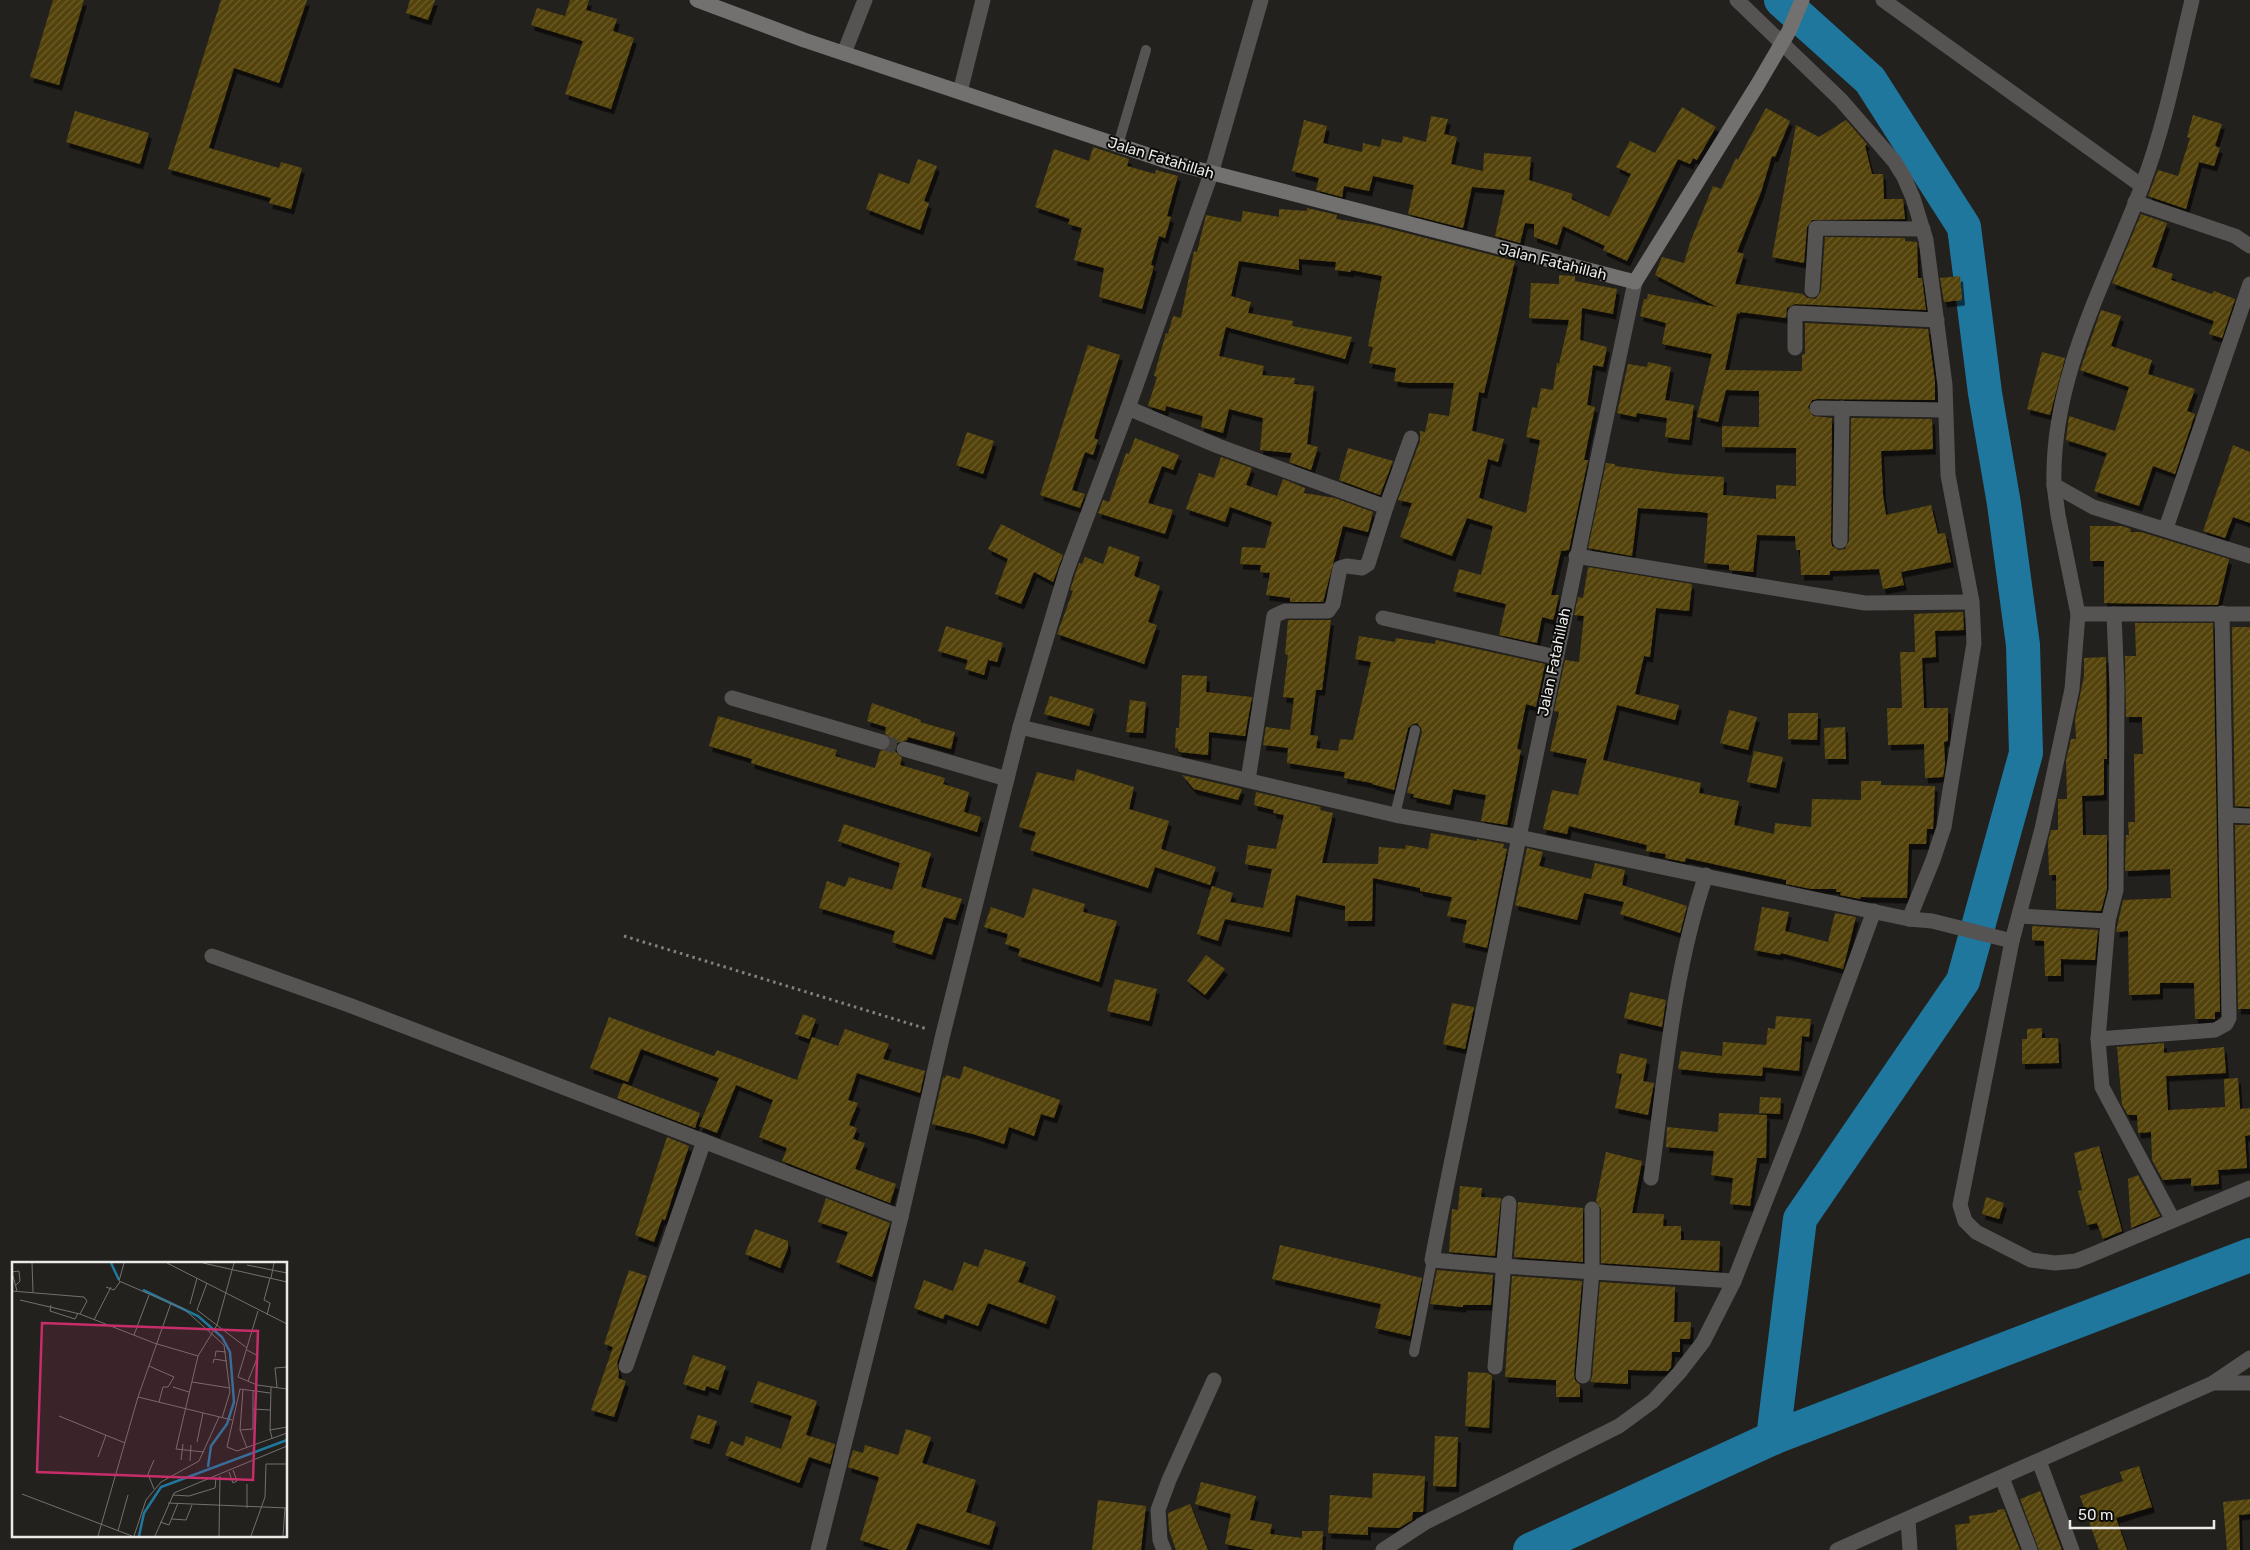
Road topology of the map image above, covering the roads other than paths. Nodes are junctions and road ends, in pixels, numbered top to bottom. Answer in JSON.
{"nodes":[{"id":1,"x":697,"y":0,"type":"edge"},
{"id":2,"x":865,"y":0,"type":"edge"},
{"id":3,"x":983,"y":0,"type":"edge"},
{"id":4,"x":1261,"y":0,"type":"edge"},
{"id":5,"x":1737,"y":0,"type":"edge"},
{"id":6,"x":1802,"y":0,"type":"edge"},
{"id":7,"x":1883,"y":0,"type":"edge"},
{"id":8,"x":2192,"y":0,"type":"edge"},
{"id":9,"x":1785,"y":38,"type":"junction"},
{"id":10,"x":1146,"y":50,"type":"dead end"},
{"id":11,"x":844,"y":53,"type":"junction"},
{"id":12,"x":960,"y":92,"type":"junction"},
{"id":13,"x":1118,"y":144,"type":"junction"},
{"id":14,"x":1211,"y":174,"type":"junction"},
{"id":15,"x":2142,"y":186,"type":"junction"},
{"id":16,"x":2135,"y":202,"type":"junction"},
{"id":17,"x":1923,"y":229,"type":"junction"},
{"id":18,"x":2250,"y":246,"type":"edge"},
{"id":19,"x":1635,"y":282,"type":"junction"},
{"id":20,"x":2250,"y":284,"type":"edge"},
{"id":21,"x":1812,"y":290,"type":"dead end"},
{"id":22,"x":1937,"y":320,"type":"junction"},
{"id":23,"x":1795,"y":348,"type":"dead end"},
{"id":24,"x":1128,"y":408,"type":"junction"},
{"id":25,"x":1817,"y":408,"type":"dead end"},
{"id":26,"x":1842,"y":408,"type":"junction"},
{"id":27,"x":1945,"y":410,"type":"junction"},
{"id":28,"x":1411,"y":438,"type":"dead end"},
{"id":29,"x":2054,"y":485,"type":"junction"},
{"id":30,"x":1386,"y":507,"type":"junction"},
{"id":31,"x":2166,"y":528,"type":"junction"},
{"id":32,"x":1840,"y":541,"type":"dead end"},
{"id":33,"x":1576,"y":556,"type":"junction"},
{"id":34,"x":2250,"y":556,"type":"edge"},
{"id":35,"x":1972,"y":602,"type":"junction"},
{"id":36,"x":2249,"y":609,"type":"edge"},
{"id":37,"x":2222,"y":613,"type":"junction"},
{"id":38,"x":2078,"y":614,"type":"junction"},
{"id":39,"x":2114,"y":614,"type":"junction"},
{"id":40,"x":1383,"y":618,"type":"dead end"},
{"id":41,"x":1556,"y":657,"type":"junction"},
{"id":42,"x":732,"y":698,"type":"dead end"},
{"id":43,"x":1020,"y":727,"type":"junction"},
{"id":44,"x":1415,"y":730,"type":"dead end"},
{"id":45,"x":882,"y":742,"type":"tunnel mouth"},
{"id":46,"x":904,"y":749,"type":"tunnel mouth"},
{"id":47,"x":1007,"y":779,"type":"junction"},
{"id":48,"x":1248,"y":780,"type":"junction"},
{"id":49,"x":1395,"y":815,"type":"junction"},
{"id":50,"x":2226,"y":815,"type":"junction"},
{"id":51,"x":2250,"y":816,"type":"edge"},
{"id":52,"x":1519,"y":837,"type":"junction"},
{"id":53,"x":1706,"y":875,"type":"junction"},
{"id":54,"x":1874,"y":911,"type":"junction"},
{"id":55,"x":2019,"y":916,"type":"junction"},
{"id":56,"x":1909,"y":919,"type":"junction"},
{"id":57,"x":2108,"y":921,"type":"junction"},
{"id":58,"x":2006,"y":939,"type":"junction"},
{"id":59,"x":212,"y":956,"type":"dead end"},
{"id":60,"x":2098,"y":1039,"type":"junction"},
{"id":61,"x":704,"y":1141,"type":"junction"},
{"id":62,"x":1651,"y":1178,"type":"dead end"},
{"id":63,"x":2250,"y":1188,"type":"edge"},
{"id":64,"x":1509,"y":1203,"type":"dead end"},
{"id":65,"x":1592,"y":1209,"type":"dead end"},
{"id":66,"x":901,"y":1217,"type":"junction"},
{"id":67,"x":2173,"y":1220,"type":"junction"},
{"id":68,"x":1432,"y":1260,"type":"junction"},
{"id":69,"x":1503,"y":1266,"type":"junction"},
{"id":70,"x":1592,"y":1272,"type":"junction"},
{"id":71,"x":1734,"y":1281,"type":"junction"},
{"id":72,"x":1414,"y":1352,"type":"dead end"},
{"id":73,"x":2250,"y":1358,"type":"edge"},
{"id":74,"x":626,"y":1366,"type":"dead end"},
{"id":75,"x":1495,"y":1367,"type":"dead end"},
{"id":76,"x":1583,"y":1376,"type":"dead end"},
{"id":77,"x":1214,"y":1380,"type":"dead end"},
{"id":78,"x":2213,"y":1383,"type":"junction"},
{"id":79,"x":2250,"y":1383,"type":"edge"},
{"id":80,"x":2039,"y":1461,"type":"junction"},
{"id":81,"x":2002,"y":1478,"type":"junction"},
{"id":82,"x":1908,"y":1520,"type":"junction"},
{"id":83,"x":1861,"y":1546,"type":"edge"},
{"id":84,"x":818,"y":1550,"type":"edge"},
{"id":85,"x":1164,"y":1550,"type":"edge"},
{"id":86,"x":1383,"y":1550,"type":"edge"},
{"id":87,"x":1838,"y":1550,"type":"edge"},
{"id":88,"x":1910,"y":1550,"type":"edge"},
{"id":89,"x":2030,"y":1550,"type":"edge"},
{"id":90,"x":2072,"y":1550,"type":"edge"}],
"edges":[{"from":1,"to":11,"type":"street","name":"Jalan Fatahillah"},
{"from":2,"to":11,"type":"street"},
{"from":3,"to":12,"type":"street"},
{"from":4,"to":14,"type":"street"},
{"from":5,"to":9,"type":"street"},
{"from":6,"to":9,"type":"street","name":"Jalan Fatahillah"},
{"from":7,"to":15,"type":"street"},
{"from":8,"to":15,"type":"street"},
{"from":9,"to":17,"type":"street"},
{"from":9,"to":19,"type":"street","name":"Jalan Fatahillah"},
{"from":10,"to":13,"type":"lane"},
{"from":11,"to":12,"type":"street","name":"Jalan Fatahillah"},
{"from":12,"to":13,"type":"street","name":"Jalan Fatahillah"},
{"from":13,"to":14,"type":"street","name":"Jalan Fatahillah"},
{"from":14,"to":19,"type":"street","name":"Jalan Fatahillah"},
{"from":14,"to":24,"type":"street"},
{"from":15,"to":16,"type":"street"},
{"from":16,"to":18,"type":"street"},
{"from":16,"to":29,"type":"street"},
{"from":17,"to":21,"type":"street"},
{"from":17,"to":22,"type":"street"},
{"from":19,"to":33,"type":"street","name":"Jalan Fatahillah"},
{"from":20,"to":31,"type":"street"},
{"from":22,"to":23,"type":"street"},
{"from":22,"to":27,"type":"street"},
{"from":24,"to":30,"type":"street"},
{"from":24,"to":43,"type":"street"},
{"from":25,"to":26,"type":"street"},
{"from":26,"to":27,"type":"street"},
{"from":26,"to":32,"type":"street"},
{"from":27,"to":35,"type":"street"},
{"from":28,"to":30,"type":"street"},
{"from":29,"to":31,"type":"street"},
{"from":29,"to":38,"type":"street"},
{"from":30,"to":48,"type":"street"},
{"from":31,"to":34,"type":"street"},
{"from":33,"to":35,"type":"street"},
{"from":33,"to":41,"type":"street","name":"Jalan Fatahillah"},
{"from":35,"to":56,"type":"street"},
{"from":36,"to":37,"type":"street"},
{"from":37,"to":39,"type":"street"},
{"from":37,"to":50,"type":"street"},
{"from":38,"to":39,"type":"street"},
{"from":38,"to":55,"type":"street"},
{"from":39,"to":57,"type":"street"},
{"from":40,"to":41,"type":"street"},
{"from":41,"to":52,"type":"street","name":"Jalan Fatahillah"},
{"from":42,"to":45,"type":"street"},
{"from":43,"to":47,"type":"street"},
{"from":43,"to":48,"type":"street"},
{"from":44,"to":49,"type":"lane"},
{"from":46,"to":47,"type":"street"},
{"from":47,"to":66,"type":"street"},
{"from":48,"to":49,"type":"street"},
{"from":49,"to":52,"type":"street"},
{"from":50,"to":51,"type":"street"},
{"from":50,"to":60,"type":"street"},
{"from":52,"to":53,"type":"street"},
{"from":52,"to":68,"type":"street","name":"Jalan Fatahillah"},
{"from":53,"to":54,"type":"street"},
{"from":53,"to":62,"type":"street"},
{"from":54,"to":56,"type":"street"},
{"from":54,"to":71,"type":"street"},
{"from":55,"to":57,"type":"street"},
{"from":55,"to":58,"type":"street"},
{"from":56,"to":58,"type":"street"},
{"from":57,"to":60,"type":"street"},
{"from":58,"to":67,"type":"street"},
{"from":59,"to":61,"type":"street"},
{"from":60,"to":67,"type":"street"},
{"from":61,"to":66,"type":"street"},
{"from":61,"to":74,"type":"street"},
{"from":63,"to":67,"type":"street"},
{"from":64,"to":69,"type":"street"},
{"from":65,"to":70,"type":"street"},
{"from":66,"to":84,"type":"street"},
{"from":68,"to":69,"type":"street"},
{"from":68,"to":72,"type":"lane"},
{"from":69,"to":70,"type":"street"},
{"from":69,"to":75,"type":"street"},
{"from":70,"to":71,"type":"street"},
{"from":70,"to":76,"type":"street"},
{"from":71,"to":86,"type":"street"},
{"from":73,"to":78,"type":"street"},
{"from":77,"to":85,"type":"street"},
{"from":78,"to":79,"type":"street"},
{"from":78,"to":80,"type":"street"},
{"from":80,"to":81,"type":"street"},
{"from":80,"to":90,"type":"street"},
{"from":81,"to":82,"type":"street"},
{"from":81,"to":89,"type":"street"},
{"from":82,"to":83,"type":"street"},
{"from":82,"to":88,"type":"street"},
{"from":83,"to":87,"type":"street"}]}
